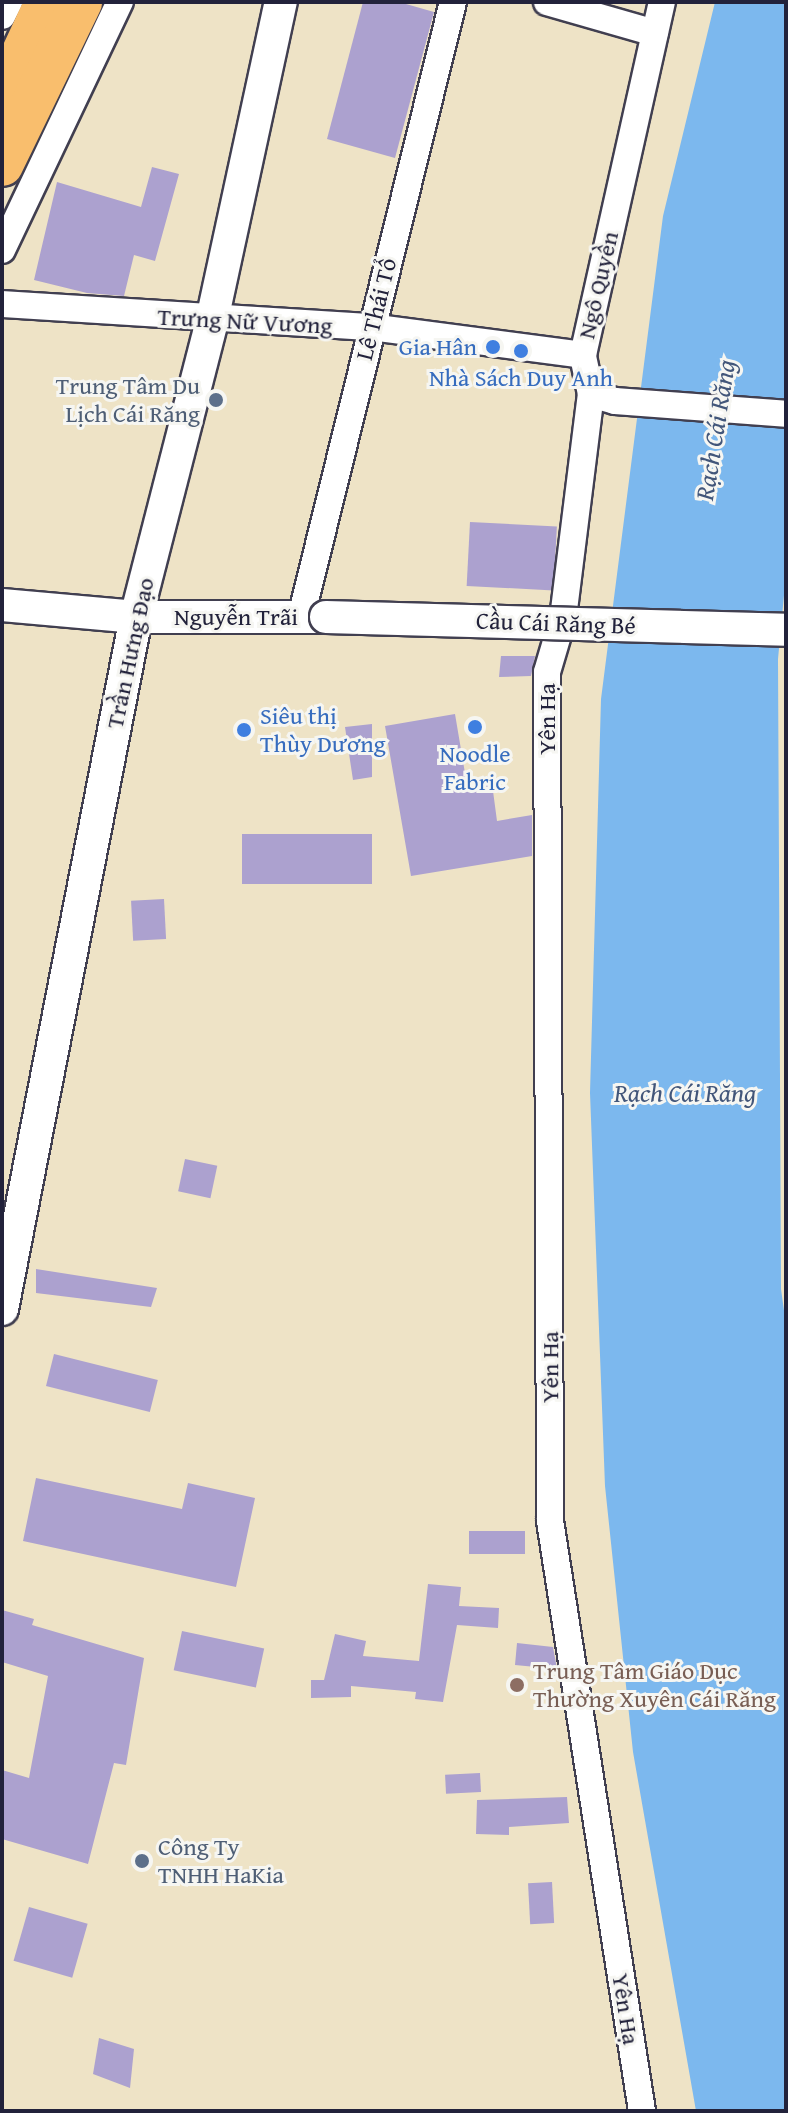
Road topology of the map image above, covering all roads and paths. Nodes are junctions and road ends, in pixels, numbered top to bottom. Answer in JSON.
{"nodes":[{"id":1,"x":9,"y":2,"type":"edge"},
{"id":2,"x":46,"y":2,"type":"edge"},
{"id":3,"x":81,"y":2,"type":"edge"},
{"id":4,"x":120,"y":2,"type":"edge"},
{"id":5,"x":281,"y":2,"type":"edge"},
{"id":6,"x":453,"y":2,"type":"edge"},
{"id":7,"x":547,"y":2,"type":"edge"},
{"id":8,"x":662,"y":2,"type":"edge"},
{"id":9,"x":2,"y":16,"type":"edge"},
{"id":10,"x":655,"y":33,"type":"junction"},
{"id":11,"x":2,"y":97,"type":"edge"},
{"id":12,"x":2,"y":165,"type":"edge"},
{"id":13,"x":2,"y":250,"type":"edge"},
{"id":14,"x":2,"y":304,"type":"edge"},
{"id":15,"x":212,"y":320,"type":"junction"},
{"id":16,"x":371,"y":327,"type":"junction"},
{"id":17,"x":583,"y":355,"type":"junction"},
{"id":18,"x":603,"y":397,"type":"junction"},
{"id":19,"x":786,"y":414,"type":"edge"},
{"id":20,"x":2,"y":605,"type":"edge"},
{"id":21,"x":136,"y":617,"type":"junction"},
{"id":22,"x":314,"y":617,"type":"junction"},
{"id":23,"x":563,"y":618,"type":"joint"},
{"id":24,"x":786,"y":630,"type":"edge"},
{"id":25,"x":2,"y":1309,"type":"edge"},
{"id":26,"x":642,"y":2111,"type":"edge"}],
"edges":[{"from":1,"to":9,"type":"street"},
{"from":2,"to":11,"type":"highway"},
{"from":3,"to":12,"type":"highway"},
{"from":4,"to":13,"type":"street"},
{"from":5,"to":15,"type":"street","name":"Trần Hưng Đạo"},
{"from":6,"to":16,"type":"street","name":"Lê Thái Tổ"},
{"from":7,"to":10,"type":"street"},
{"from":8,"to":10,"type":"street","name":"Ngô Quyền"},
{"from":10,"to":17,"type":"street","name":"Ngô Quyền"},
{"from":14,"to":15,"type":"street","name":"Trưng Nữ Vương"},
{"from":15,"to":16,"type":"street","name":"Trưng Nữ Vương"},
{"from":15,"to":21,"type":"street","name":"Trần Hưng Đạo"},
{"from":16,"to":17,"type":"street","name":"Trưng Nữ Vương"},
{"from":16,"to":22,"type":"street","name":"Lê Thái Tổ"},
{"from":17,"to":18,"type":"street","name":"Ngô Quyền"},
{"from":18,"to":19,"type":"street"},
{"from":18,"to":23,"type":"street","name":"Ngô Quyền"},
{"from":20,"to":21,"type":"street","name":"Nguyễn Trãi"},
{"from":21,"to":22,"type":"street","name":"Nguyễn Trãi"},
{"from":21,"to":25,"type":"street","name":"Trần Hưng Đạo"},
{"from":22,"to":24,"type":"street","name":"Cầu Cái Răng Bé","bridge":true},
{"from":23,"to":26,"type":"street","name":"Yên Hạ"}]}
